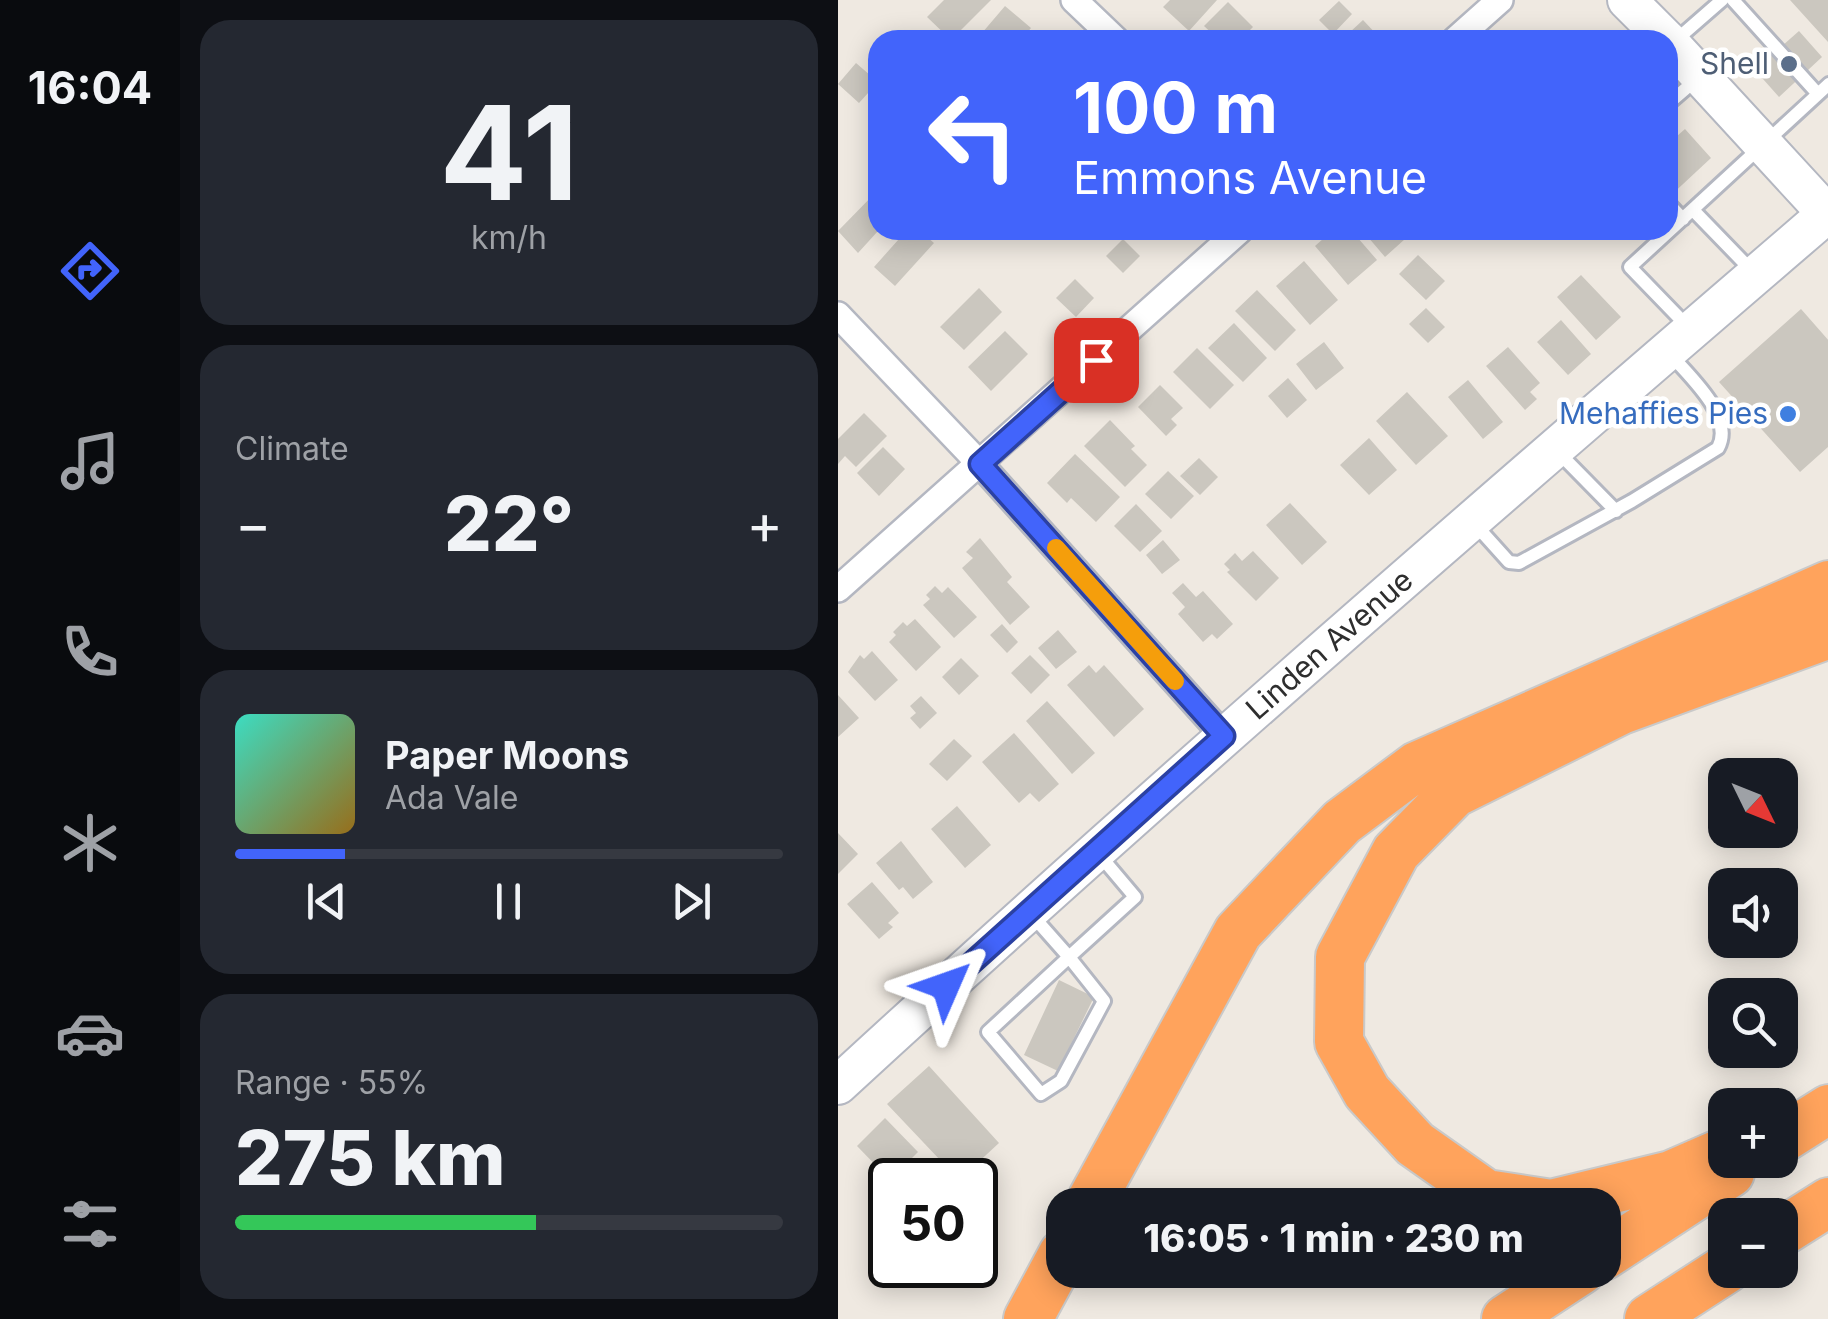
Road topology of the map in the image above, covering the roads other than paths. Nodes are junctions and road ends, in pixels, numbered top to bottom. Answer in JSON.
{"nodes":[{"id":1,"x":1074,"y":0,"type":"edge"},
{"id":2,"x":1500,"y":0,"type":"edge"},
{"id":3,"x":1628,"y":0,"type":"edge"},
{"id":4,"x":1722,"y":0,"type":"edge"},
{"id":5,"x":1732,"y":0,"type":"edge"},
{"id":6,"x":1106,"y":30,"type":"edge"},
{"id":7,"x":1466,"y":30,"type":"edge"},
{"id":8,"x":1657,"y":30,"type":"edge"},
{"id":9,"x":1678,"y":35,"type":"edge"},
{"id":10,"x":1678,"y":52,"type":"edge"},
{"id":11,"x":1700,"y":76,"type":"junction"},
{"id":12,"x":1823,"y":89,"type":"edge"},
{"id":13,"x":1678,"y":95,"type":"edge"},
{"id":14,"x":1764,"y":146,"type":"junction"},
{"id":15,"x":1678,"y":208,"type":"edge"},
{"id":16,"x":1688,"y":214,"type":"junction"},
{"id":17,"x":1828,"y":214,"type":"edge"},
{"id":18,"x":1678,"y":223,"type":"edge"},
{"id":19,"x":1229,"y":240,"type":"edge"},
{"id":20,"x":1659,"y":240,"type":"edge"},
{"id":21,"x":1754,"y":274,"type":"junction"},
{"id":22,"x":838,"y":315,"type":"edge"},
{"id":23,"x":1678,"y":339,"type":"junction"},
{"id":24,"x":1555,"y":449,"type":"junction"},
{"id":25,"x":980,"y":464,"type":"junction"},
{"id":26,"x":1616,"y":510,"type":"junction"},
{"id":27,"x":1471,"y":520,"type":"junction"},
{"id":28,"x":1828,"y":585,"type":"edge"},
{"id":29,"x":838,"y":589,"type":"edge"},
{"id":30,"x":1828,"y":634,"type":"edge"},
{"id":31,"x":1224,"y":736,"type":"junction"},
{"id":32,"x":1096,"y":850,"type":"junction"},
{"id":33,"x":1028,"y":911,"type":"junction"},
{"id":34,"x":1070,"y":957,"type":"junction"},
{"id":35,"x":838,"y":1085,"type":"edge"},
{"id":36,"x":1828,"y":1107,"type":"edge"},
{"id":37,"x":1798,"y":1119,"type":"edge"},
{"id":38,"x":1798,"y":1128,"type":"edge"},
{"id":39,"x":1708,"y":1159,"type":"edge"},
{"id":40,"x":1722,"y":1178,"type":"edge"},
{"id":41,"x":1098,"y":1188,"type":"edge"},
{"id":42,"x":1828,"y":1202,"type":"edge"},
{"id":43,"x":1798,"y":1221,"type":"edge"},
{"id":44,"x":1621,"y":1244,"type":"edge"},
{"id":45,"x":1708,"y":1281,"type":"edge"},
{"id":46,"x":1046,"y":1286,"type":"edge"},
{"id":47,"x":1553,"y":1288,"type":"edge"},
{"id":48,"x":1028,"y":1319,"type":"edge"},
{"id":49,"x":1506,"y":1319,"type":"edge"},
{"id":50,"x":1649,"y":1319,"type":"edge"}],
"edges":[{"from":1,"to":6,"type":"street"},
{"from":2,"to":7,"type":"street"},
{"from":3,"to":8,"type":"main road"},
{"from":4,"to":9,"type":"lane"},
{"from":5,"to":12,"type":"lane"},
{"from":10,"to":11,"type":"main road"},
{"from":11,"to":13,"type":"lane"},
{"from":11,"to":14,"type":"main road"},
{"from":12,"to":14,"type":"lane"},
{"from":14,"to":16,"type":"lane"},
{"from":14,"to":17,"type":"main road"},
{"from":15,"to":16,"type":"lane"},
{"from":16,"to":18,"type":"lane"},
{"from":16,"to":21,"type":"lane"},
{"from":17,"to":21,"type":"main road","name":"Linden Avenue"},
{"from":19,"to":25,"type":"street"},
{"from":20,"to":23,"type":"lane"},
{"from":21,"to":23,"type":"main road","name":"Linden Avenue"},
{"from":22,"to":25,"type":"street"},
{"from":23,"to":24,"type":"main road","name":"Linden Avenue"},
{"from":23,"to":26,"type":"lane"},
{"from":24,"to":26,"type":"lane"},
{"from":24,"to":27,"type":"main road","name":"Linden Avenue"},
{"from":25,"to":29,"type":"street"},
{"from":25,"to":31,"type":"street"},
{"from":26,"to":27,"type":"lane"},
{"from":27,"to":31,"type":"main road","name":"Linden Avenue"},
{"from":28,"to":41,"type":"highway"},
{"from":30,"to":39,"type":"highway"},
{"from":31,"to":32,"type":"main road","name":"Linden Avenue"},
{"from":32,"to":33,"type":"main road","name":"Linden Avenue"},
{"from":32,"to":34,"type":"lane"},
{"from":33,"to":34,"type":"lane"},
{"from":33,"to":35,"type":"main road","name":"Linden Avenue"},
{"from":34,"to":34,"type":"lane"},
{"from":36,"to":37,"type":"highway"},
{"from":36,"to":38,"type":"highway"},
{"from":40,"to":44,"type":"highway"},
{"from":42,"to":43,"type":"highway"},
{"from":45,"to":50,"type":"highway"},
{"from":46,"to":48,"type":"highway"},
{"from":47,"to":49,"type":"highway"}]}
